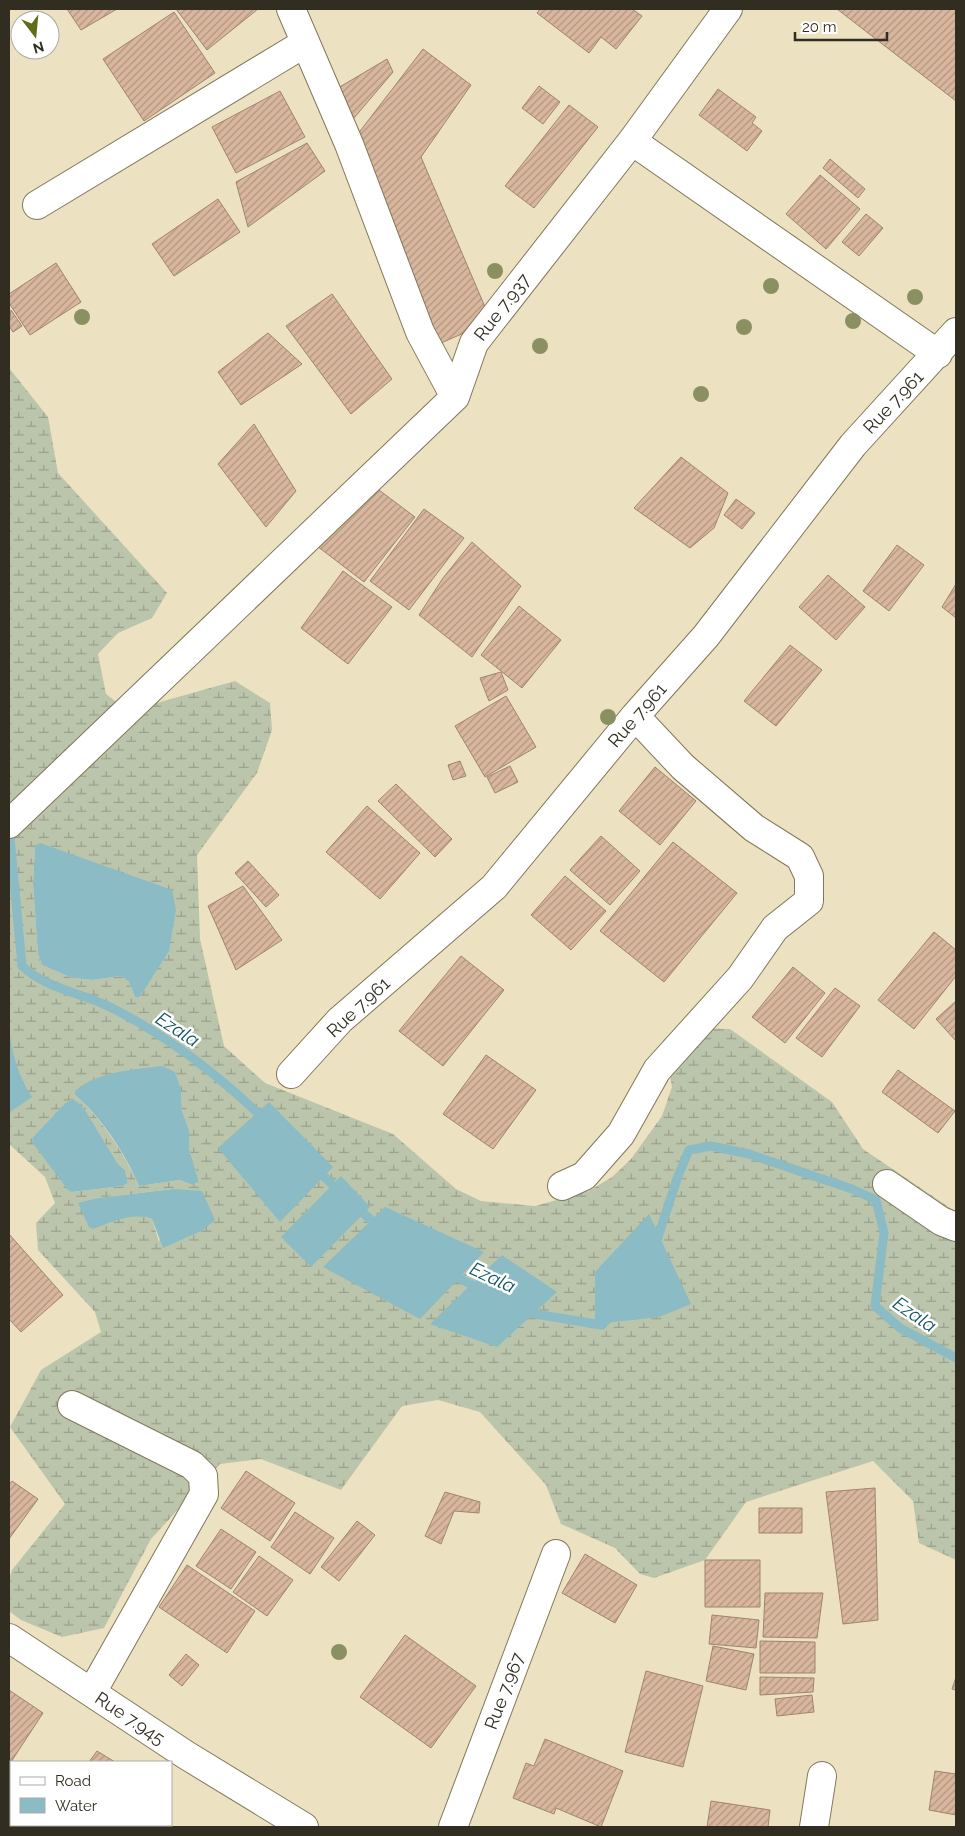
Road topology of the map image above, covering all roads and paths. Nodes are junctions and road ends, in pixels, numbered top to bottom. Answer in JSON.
{"nodes":[{"id":1,"x":291,"y":9,"type":"edge"},
{"id":2,"x":728,"y":9,"type":"edge"},
{"id":3,"x":305,"y":42,"type":"junction"},
{"id":4,"x":632,"y":141,"type":"junction"},
{"id":5,"x":37,"y":206,"type":"dead end"},
{"id":6,"x":956,"y":332,"type":"edge"},
{"id":7,"x":938,"y":354,"type":"junction"},
{"id":8,"x":455,"y":397,"type":"junction"},
{"id":9,"x":635,"y":716,"type":"junction"},
{"id":10,"x":9,"y":824,"type":"edge"},
{"id":11,"x":291,"y":1074,"type":"dead end"},
{"id":12,"x":887,"y":1184,"type":"dead end"},
{"id":13,"x":562,"y":1186,"type":"dead end"},
{"id":14,"x":956,"y":1227,"type":"edge"},
{"id":15,"x":72,"y":1404,"type":"dead end"},
{"id":16,"x":556,"y":1554,"type":"dead end"},
{"id":17,"x":9,"y":1638,"type":"edge"},
{"id":18,"x":92,"y":1692,"type":"junction"},
{"id":19,"x":822,"y":1776,"type":"dead end"},
{"id":20,"x":304,"y":1827,"type":"edge"},
{"id":21,"x":453,"y":1827,"type":"edge"},
{"id":22,"x":814,"y":1827,"type":"edge"}],
"edges":[{"from":1,"to":3,"type":"street"},
{"from":2,"to":4,"type":"street","name":"Rue 7.937"},
{"from":3,"to":5,"type":"street"},
{"from":3,"to":8,"type":"street"},
{"from":4,"to":7,"type":"street"},
{"from":4,"to":8,"type":"street","name":"Rue 7.937"},
{"from":6,"to":7,"type":"street","name":"Rue 7.961"},
{"from":7,"to":9,"type":"street","name":"Rue 7.961"},
{"from":8,"to":10,"type":"street"},
{"from":9,"to":11,"type":"street","name":"Rue 7.961"},
{"from":9,"to":13,"type":"street"},
{"from":12,"to":14,"type":"street"},
{"from":15,"to":18,"type":"street"},
{"from":16,"to":21,"type":"street","name":"Rue 7.967"},
{"from":17,"to":18,"type":"street","name":"Rue 7.945"},
{"from":18,"to":20,"type":"street","name":"Rue 7.945"},
{"from":19,"to":22,"type":"street"}]}
